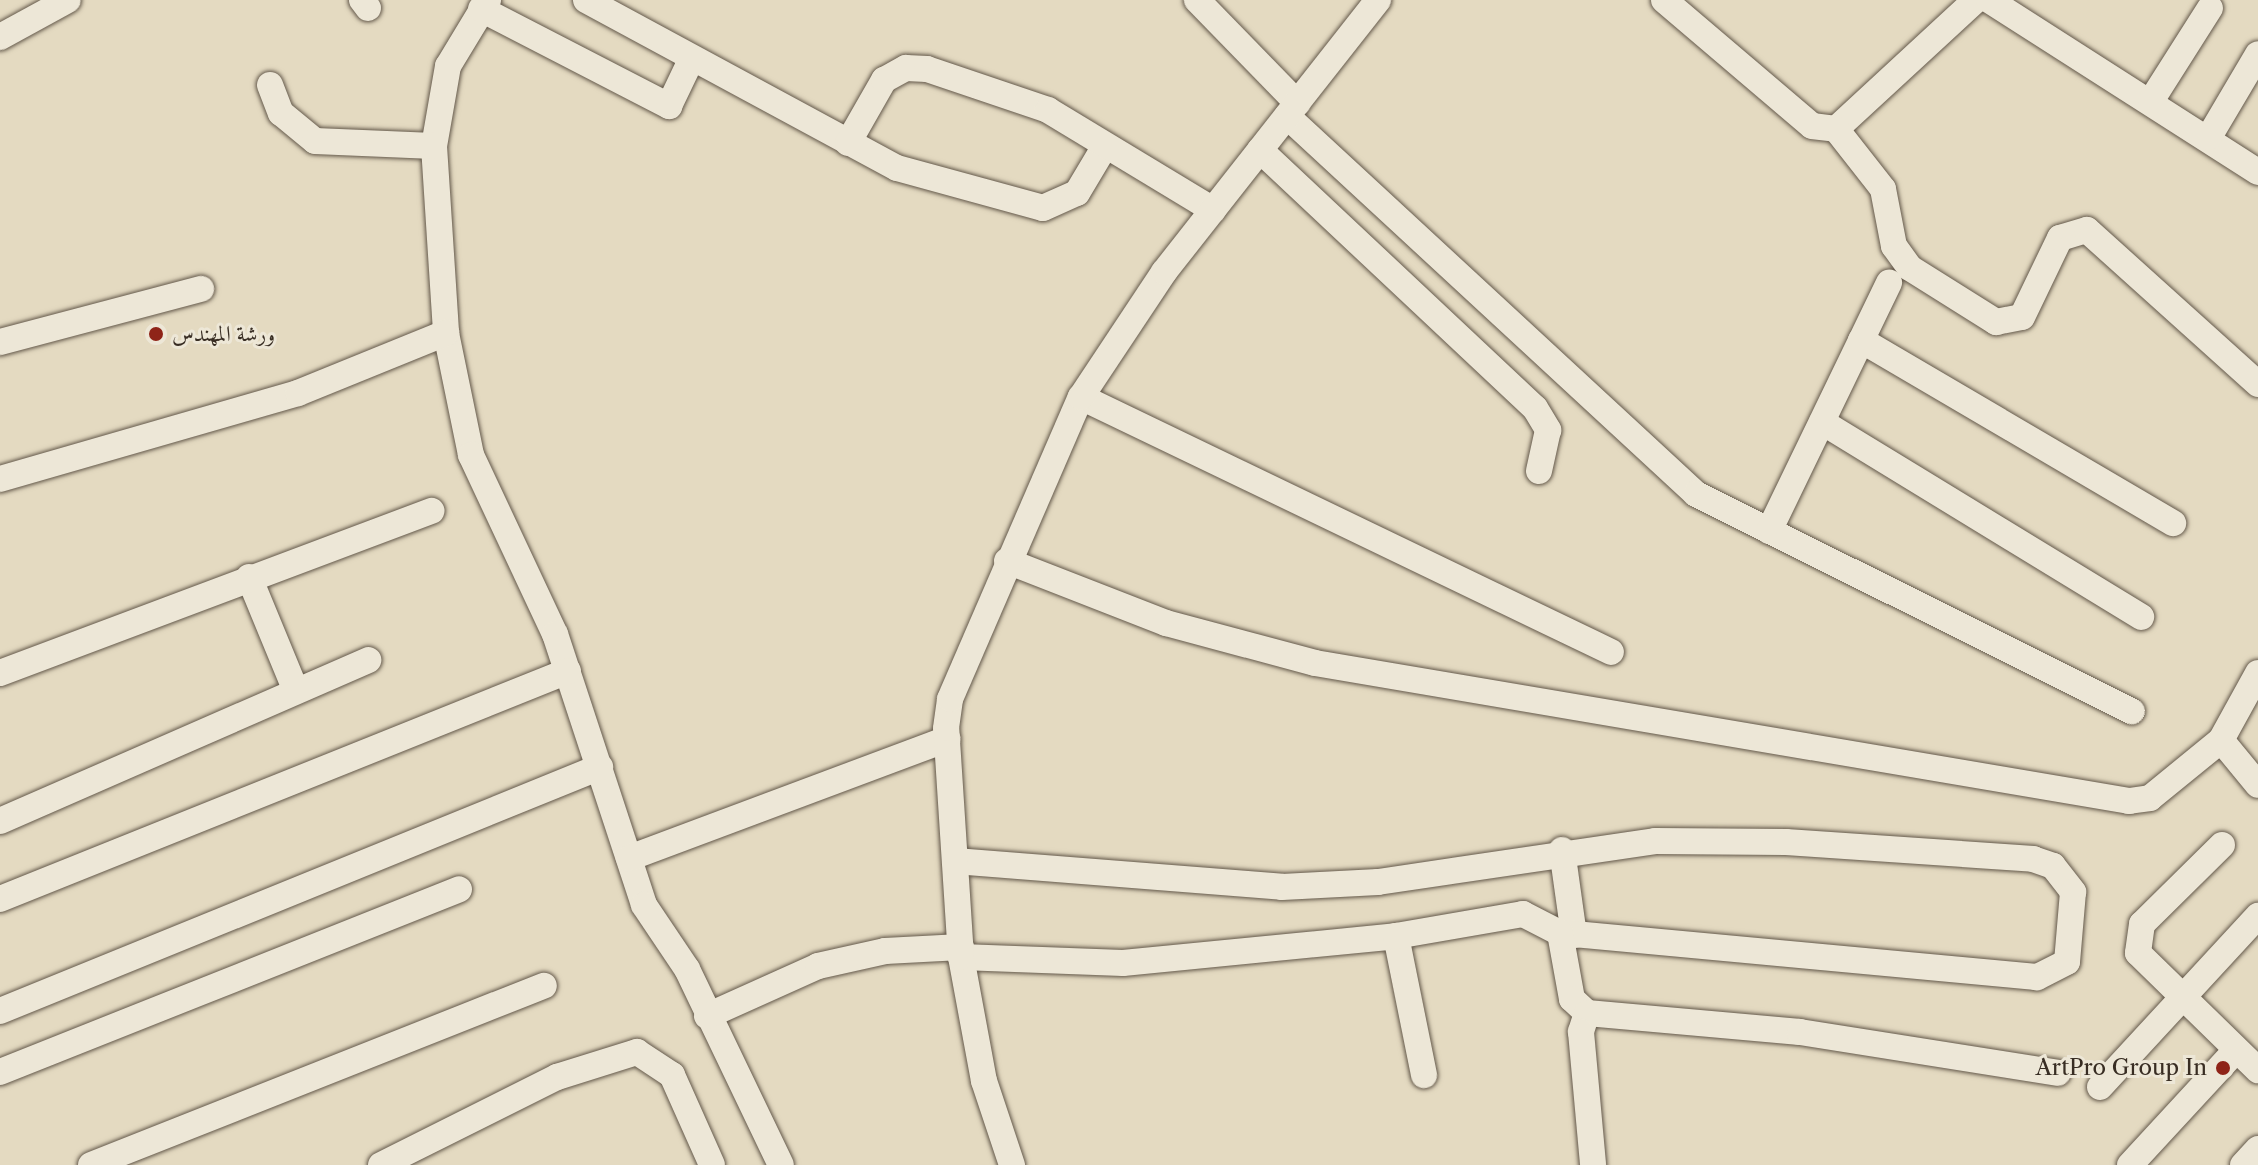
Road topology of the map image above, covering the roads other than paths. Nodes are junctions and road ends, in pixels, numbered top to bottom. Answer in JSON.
{"nodes":[{"id":1,"x":68,"y":0,"type":"edge"},
{"id":2,"x":586,"y":0,"type":"edge"},
{"id":3,"x":1197,"y":0,"type":"edge"},
{"id":4,"x":1378,"y":0,"type":"edge"},
{"id":5,"x":1664,"y":0,"type":"edge"},
{"id":6,"x":1976,"y":0,"type":"edge"},
{"id":7,"x":1989,"y":0,"type":"edge"},
{"id":8,"x":484,"y":4,"type":"edge"},
{"id":9,"x":2210,"y":8,"type":"dead end"},
{"id":10,"x":0,"y":37,"type":"edge"},
{"id":11,"x":2258,"y":54,"type":"edge"},
{"id":12,"x":692,"y":58,"type":"junction"},
{"id":13,"x":270,"y":85,"type":"dead end"},
{"id":14,"x":2151,"y":101,"type":"junction"},
{"id":15,"x":1292,"y":110,"type":"junction"},
{"id":16,"x":1836,"y":129,"type":"junction"},
{"id":17,"x":2209,"y":137,"type":"junction"},
{"id":18,"x":848,"y":143,"type":"junction"},
{"id":19,"x":434,"y":146,"type":"junction"},
{"id":20,"x":1105,"y":146,"type":"junction"},
{"id":21,"x":1260,"y":150,"type":"junction"},
{"id":22,"x":2258,"y":172,"type":"edge"},
{"id":23,"x":1213,"y":210,"type":"junction"},
{"id":24,"x":1889,"y":283,"type":"dead end"},
{"id":25,"x":201,"y":289,"type":"dead end"},
{"id":26,"x":446,"y":333,"type":"junction"},
{"id":27,"x":1861,"y":340,"type":"junction"},
{"id":28,"x":0,"y":342,"type":"edge"},
{"id":29,"x":2258,"y":384,"type":"edge"},
{"id":30,"x":1081,"y":397,"type":"junction"},
{"id":31,"x":1822,"y":422,"type":"junction"},
{"id":32,"x":1539,"y":471,"type":"dead end"},
{"id":33,"x":0,"y":479,"type":"edge"},
{"id":34,"x":432,"y":511,"type":"dead end"},
{"id":35,"x":2173,"y":523,"type":"dead end"},
{"id":36,"x":1769,"y":531,"type":"junction"},
{"id":37,"x":1007,"y":561,"type":"junction"},
{"id":38,"x":249,"y":577,"type":"junction"},
{"id":39,"x":2141,"y":617,"type":"dead end"},
{"id":40,"x":1611,"y":652,"type":"dead end"},
{"id":41,"x":368,"y":660,"type":"dead end"},
{"id":42,"x":568,"y":671,"type":"junction"},
{"id":43,"x":0,"y":673,"type":"edge"},
{"id":44,"x":2258,"y":673,"type":"edge"},
{"id":45,"x":296,"y":691,"type":"junction"},
{"id":46,"x":2132,"y":711,"type":"dead end"},
{"id":47,"x":947,"y":739,"type":"junction"},
{"id":48,"x":2221,"y":740,"type":"junction"},
{"id":49,"x":600,"y":767,"type":"junction"},
{"id":50,"x":2258,"y":785,"type":"edge"},
{"id":51,"x":0,"y":821,"type":"edge"},
{"id":52,"x":2222,"y":845,"type":"dead end"},
{"id":53,"x":1562,"y":850,"type":"junction"},
{"id":54,"x":629,"y":858,"type":"junction"},
{"id":55,"x":955,"y":861,"type":"junction"},
{"id":56,"x":459,"y":889,"type":"dead end"},
{"id":57,"x":0,"y":899,"type":"edge"},
{"id":58,"x":2258,"y":916,"type":"edge"},
{"id":59,"x":1567,"y":934,"type":"junction"},
{"id":60,"x":1396,"y":936,"type":"junction"},
{"id":61,"x":961,"y":952,"type":"junction"},
{"id":62,"x":544,"y":986,"type":"dead end"},
{"id":63,"x":2182,"y":998,"type":"junction"},
{"id":64,"x":0,"y":1011,"type":"edge"},
{"id":65,"x":1587,"y":1013,"type":"junction"},
{"id":66,"x":707,"y":1016,"type":"junction"},
{"id":67,"x":2250,"y":1058,"type":"edge"},
{"id":68,"x":0,"y":1072,"type":"edge"},
{"id":69,"x":2058,"y":1073,"type":"dead end"},
{"id":70,"x":1424,"y":1075,"type":"dead end"},
{"id":71,"x":2100,"y":1087,"type":"dead end"},
{"id":72,"x":2258,"y":1149,"type":"edge"},
{"id":73,"x":91,"y":1165,"type":"edge"},
{"id":74,"x":381,"y":1165,"type":"edge"},
{"id":75,"x":712,"y":1165,"type":"edge"},
{"id":76,"x":781,"y":1165,"type":"edge"},
{"id":77,"x":1012,"y":1165,"type":"edge"},
{"id":78,"x":1593,"y":1165,"type":"edge"},
{"id":79,"x":2130,"y":1165,"type":"edge"},
{"id":80,"x":2243,"y":1165,"type":"edge"}],
"edges":[{"from":1,"to":10,"type":"street"},
{"from":2,"to":12,"type":"street"},
{"from":3,"to":15,"type":"street"},
{"from":4,"to":15,"type":"street"},
{"from":5,"to":16,"type":"street"},
{"from":6,"to":16,"type":"street"},
{"from":7,"to":14,"type":"street"},
{"from":8,"to":12,"type":"street"},
{"from":8,"to":19,"type":"street"},
{"from":9,"to":14,"type":"street"},
{"from":11,"to":17,"type":"street"},
{"from":12,"to":18,"type":"street"},
{"from":13,"to":19,"type":"street"},
{"from":14,"to":17,"type":"street"},
{"from":15,"to":21,"type":"street"},
{"from":15,"to":36,"type":"street"},
{"from":16,"to":29,"type":"street"},
{"from":17,"to":22,"type":"street"},
{"from":18,"to":20,"type":"street"},
{"from":18,"to":20,"type":"street"},
{"from":19,"to":26,"type":"street"},
{"from":20,"to":23,"type":"street"},
{"from":21,"to":23,"type":"street"},
{"from":21,"to":32,"type":"street"},
{"from":23,"to":30,"type":"street"},
{"from":24,"to":27,"type":"street"},
{"from":25,"to":28,"type":"street"},
{"from":26,"to":33,"type":"street"},
{"from":26,"to":42,"type":"street"},
{"from":27,"to":31,"type":"street"},
{"from":27,"to":35,"type":"street"},
{"from":30,"to":37,"type":"street"},
{"from":30,"to":40,"type":"street"},
{"from":31,"to":36,"type":"street"},
{"from":31,"to":39,"type":"street"},
{"from":34,"to":38,"type":"street"},
{"from":36,"to":46,"type":"street"},
{"from":37,"to":47,"type":"street"},
{"from":37,"to":48,"type":"street"},
{"from":38,"to":43,"type":"street"},
{"from":38,"to":45,"type":"street"},
{"from":41,"to":45,"type":"street"},
{"from":42,"to":49,"type":"street"},
{"from":42,"to":57,"type":"street"},
{"from":44,"to":48,"type":"street"},
{"from":45,"to":51,"type":"street"},
{"from":47,"to":54,"type":"street"},
{"from":47,"to":55,"type":"street"},
{"from":48,"to":50,"type":"street"},
{"from":49,"to":54,"type":"street"},
{"from":49,"to":64,"type":"street"},
{"from":52,"to":63,"type":"street"},
{"from":53,"to":55,"type":"street"},
{"from":53,"to":59,"type":"street"},
{"from":53,"to":59,"type":"street"},
{"from":54,"to":66,"type":"street"},
{"from":55,"to":61,"type":"street"},
{"from":56,"to":68,"type":"street"},
{"from":58,"to":63,"type":"street"},
{"from":59,"to":60,"type":"street"},
{"from":59,"to":65,"type":"street"},
{"from":60,"to":61,"type":"street"},
{"from":60,"to":70,"type":"street"},
{"from":61,"to":66,"type":"street"},
{"from":61,"to":77,"type":"street"},
{"from":62,"to":73,"type":"street"},
{"from":63,"to":67,"type":"street"},
{"from":63,"to":71,"type":"street"},
{"from":65,"to":69,"type":"street"},
{"from":65,"to":78,"type":"street"},
{"from":66,"to":76,"type":"street"},
{"from":67,"to":79,"type":"street"},
{"from":72,"to":80,"type":"street"},
{"from":74,"to":75,"type":"street"}]}
